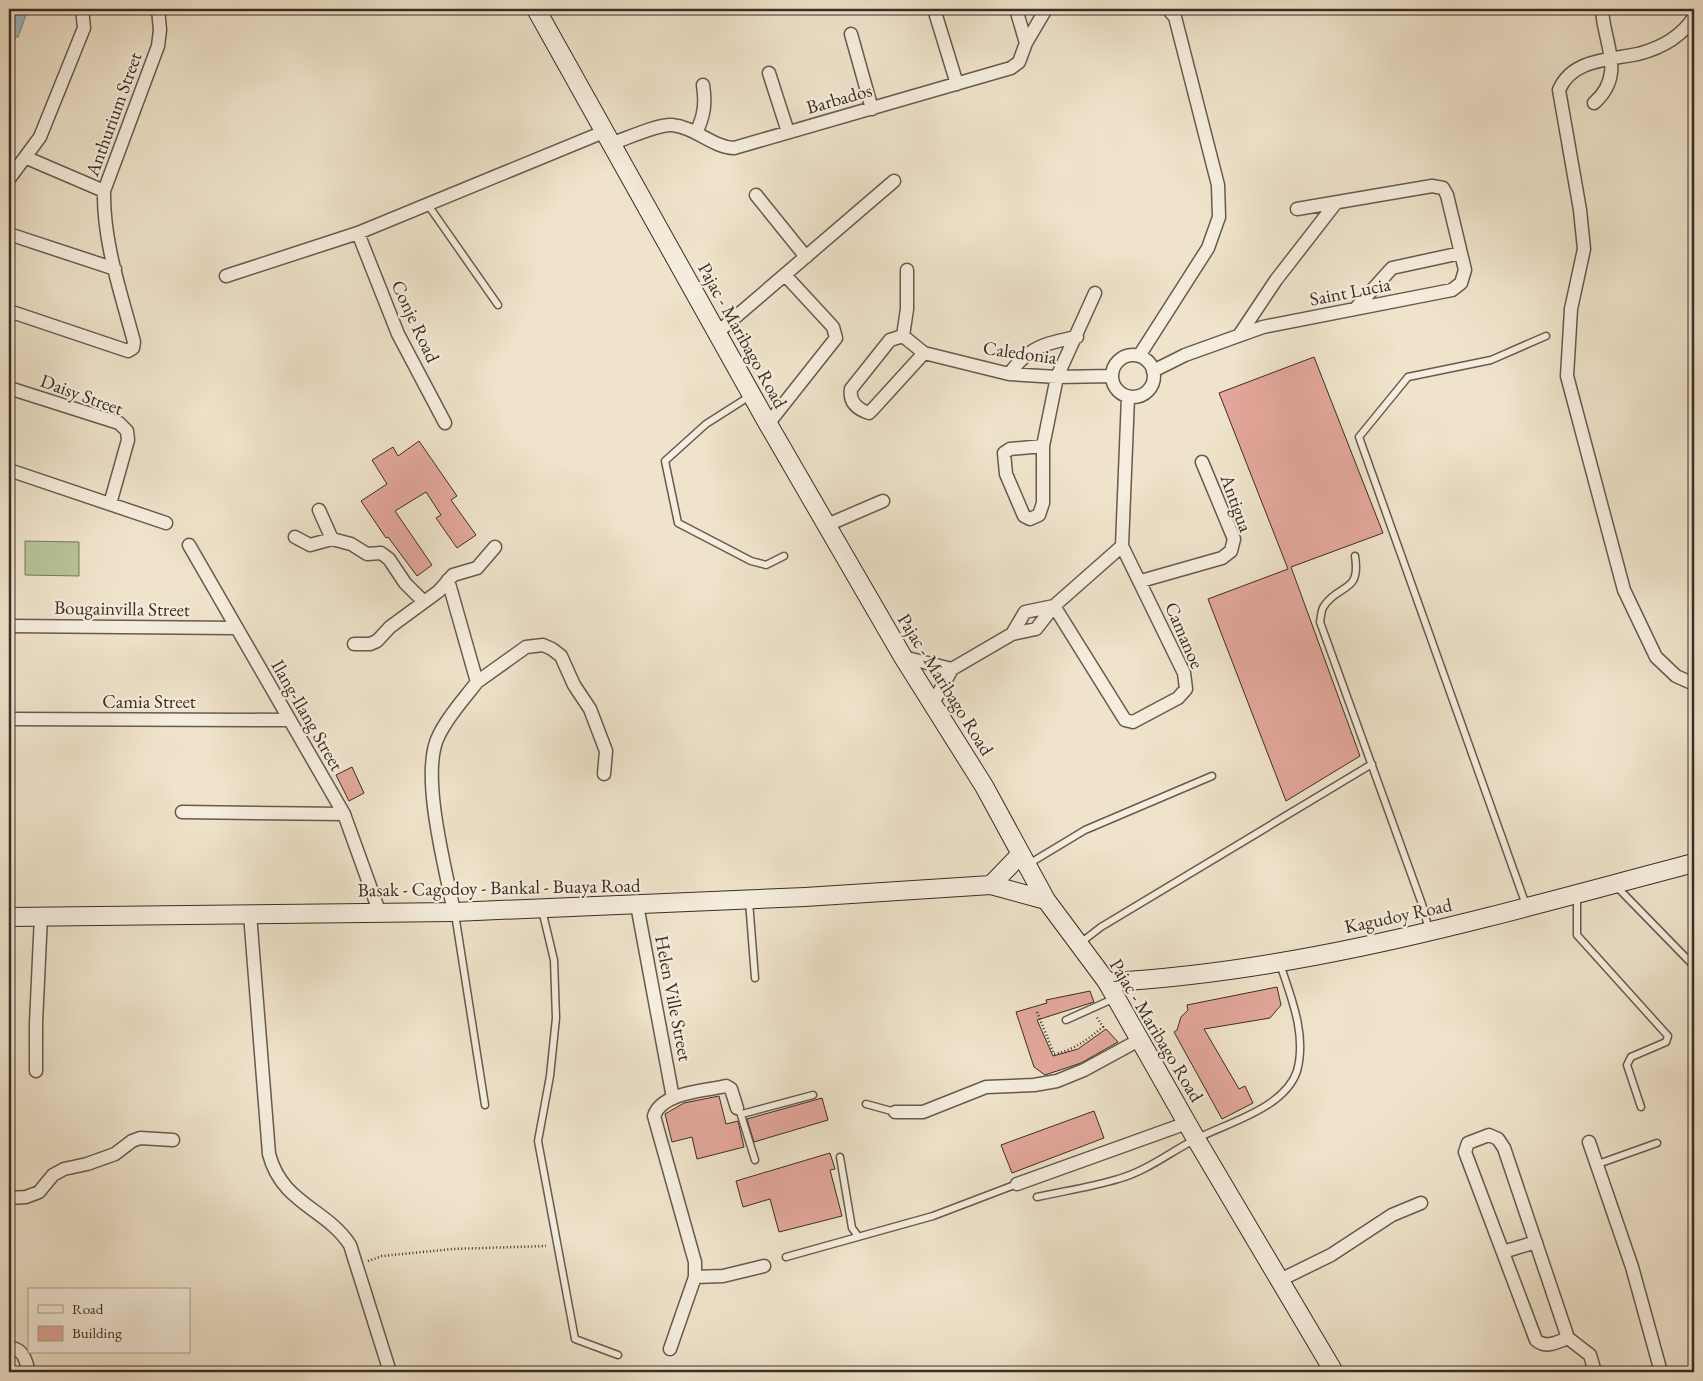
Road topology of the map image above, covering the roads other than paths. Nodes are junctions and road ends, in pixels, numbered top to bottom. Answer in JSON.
{"nodes":[{"id":1,"x":82,"y":9,"type":"edge"},
{"id":2,"x":158,"y":9,"type":"edge"},
{"id":3,"x":536,"y":9,"type":"edge"},
{"id":4,"x":934,"y":9,"type":"edge"},
{"id":5,"x":1016,"y":9,"type":"edge"},
{"id":6,"x":1046,"y":9,"type":"edge"},
{"id":7,"x":1602,"y":9,"type":"edge"},
{"id":8,"x":1173,"y":11,"type":"edge"},
{"id":9,"x":1694,"y":16,"type":"edge"},
{"id":10,"x":851,"y":34,"type":"dead end"},
{"id":11,"x":1026,"y":43,"type":"junction"},
{"id":12,"x":1612,"y":56,"type":"junction"},
{"id":13,"x":769,"y":73,"type":"dead end"},
{"id":14,"x":957,"y":84,"type":"junction"},
{"id":15,"x":703,"y":85,"type":"dead end"},
{"id":16,"x":1594,"y":103,"type":"dead end"},
{"id":17,"x":872,"y":109,"type":"junction"},
{"id":18,"x":788,"y":132,"type":"junction"},
{"id":19,"x":696,"y":133,"type":"junction"},
{"id":20,"x":609,"y":137,"type":"junction"},
{"id":21,"x":26,"y":158,"type":"junction"},
{"id":22,"x":9,"y":179,"type":"edge"},
{"id":23,"x":894,"y":181,"type":"dead end"},
{"id":24,"x":104,"y":192,"type":"junction"},
{"id":25,"x":756,"y":195,"type":"dead end"},
{"id":26,"x":1335,"y":204,"type":"junction"},
{"id":27,"x":428,"y":205,"type":"junction"},
{"id":28,"x":1297,"y":209,"type":"dead end"},
{"id":29,"x":358,"y":233,"type":"junction"},
{"id":30,"x":9,"y":234,"type":"edge"},
{"id":31,"x":1461,"y":253,"type":"junction"},
{"id":32,"x":806,"y":257,"type":"junction"},
{"id":33,"x":115,"y":269,"type":"junction"},
{"id":34,"x":907,"y":270,"type":"dead end"},
{"id":35,"x":785,"y":275,"type":"junction"},
{"id":36,"x":226,"y":276,"type":"dead end"},
{"id":37,"x":1095,"y":294,"type":"dead end"},
{"id":38,"x":498,"y":305,"type":"dead end"},
{"id":39,"x":1355,"y":310,"type":"junction"},
{"id":40,"x":9,"y":311,"type":"edge"},
{"id":41,"x":718,"y":332,"type":"junction"},
{"id":42,"x":1240,"y":334,"type":"junction"},
{"id":43,"x":903,"y":336,"type":"junction"},
{"id":44,"x":1546,"y":336,"type":"dead end"},
{"id":45,"x":1077,"y":337,"type":"junction"},
{"id":46,"x":924,"y":353,"type":"junction"},
{"id":47,"x":1139,"y":356,"type":"junction"},
{"id":48,"x":1153,"y":370,"type":"junction"},
{"id":49,"x":1009,"y":374,"type":"junction"},
{"id":50,"x":1112,"y":376,"type":"junction"},
{"id":51,"x":1057,"y":377,"type":"junction"},
{"id":52,"x":9,"y":388,"type":"edge"},
{"id":53,"x":752,"y":394,"type":"junction"},
{"id":54,"x":1128,"y":397,"type":"junction"},
{"id":55,"x":445,"y":423,"type":"dead end"},
{"id":56,"x":768,"y":424,"type":"junction"},
{"id":57,"x":1043,"y":446,"type":"junction"},
{"id":58,"x":1202,"y":462,"type":"dead end"},
{"id":59,"x":9,"y":470,"type":"edge"},
{"id":60,"x":883,"y":501,"type":"dead end"},
{"id":61,"x":110,"y":504,"type":"junction"},
{"id":62,"x":319,"y":510,"type":"dead end"},
{"id":63,"x":166,"y":523,"type":"dead end"},
{"id":64,"x":827,"y":525,"type":"junction"},
{"id":65,"x":295,"y":537,"type":"dead end"},
{"id":66,"x":332,"y":538,"type":"junction"},
{"id":67,"x":189,"y":545,"type":"dead end"},
{"id":68,"x":1122,"y":546,"type":"junction"},
{"id":69,"x":495,"y":547,"type":"dead end"},
{"id":70,"x":784,"y":556,"type":"dead end"},
{"id":71,"x":1355,"y":556,"type":"dead end"},
{"id":72,"x":448,"y":580,"type":"junction"},
{"id":73,"x":1140,"y":581,"type":"junction"},
{"id":74,"x":424,"y":602,"type":"junction"},
{"id":75,"x":1054,"y":606,"type":"junction"},
{"id":76,"x":9,"y":626,"type":"edge"},
{"id":77,"x":235,"y":628,"type":"junction"},
{"id":78,"x":1012,"y":634,"type":"junction"},
{"id":79,"x":354,"y":644,"type":"dead end"},
{"id":80,"x":903,"y":657,"type":"junction"},
{"id":81,"x":952,"y":669,"type":"junction"},
{"id":82,"x":476,"y":682,"type":"junction"},
{"id":83,"x":1694,"y":684,"type":"edge"},
{"id":84,"x":933,"y":703,"type":"junction"},
{"id":85,"x":9,"y":719,"type":"edge"},
{"id":86,"x":289,"y":720,"type":"junction"},
{"id":87,"x":1372,"y":764,"type":"junction"},
{"id":88,"x":604,"y":774,"type":"dead end"},
{"id":89,"x":1212,"y":776,"type":"dead end"},
{"id":90,"x":182,"y":812,"type":"dead end"},
{"id":91,"x":344,"y":814,"type":"junction"},
{"id":92,"x":1023,"y":860,"type":"junction"},
{"id":93,"x":1694,"y":864,"type":"edge"},
{"id":94,"x":1615,"y":884,"type":"junction"},
{"id":95,"x":991,"y":885,"type":"junction"},
{"id":96,"x":1577,"y":894,"type":"junction"},
{"id":97,"x":748,"y":900,"type":"junction"},
{"id":98,"x":1046,"y":900,"type":"junction"},
{"id":99,"x":637,"y":905,"type":"junction"},
{"id":100,"x":1526,"y":906,"type":"junction"},
{"id":101,"x":542,"y":908,"type":"junction"},
{"id":102,"x":379,"y":911,"type":"junction"},
{"id":103,"x":454,"y":912,"type":"junction"},
{"id":104,"x":250,"y":914,"type":"junction"},
{"id":105,"x":41,"y":916,"type":"junction"},
{"id":106,"x":9,"y":917,"type":"edge"},
{"id":107,"x":1429,"y":932,"type":"junction"},
{"id":108,"x":1079,"y":944,"type":"junction"},
{"id":109,"x":1279,"y":962,"type":"junction"},
{"id":110,"x":1694,"y":966,"type":"edge"},
{"id":111,"x":755,"y":978,"type":"dead end"},
{"id":112,"x":1107,"y":982,"type":"junction"},
{"id":113,"x":1116,"y":998,"type":"junction"},
{"id":114,"x":1066,"y":1020,"type":"dead end"},
{"id":115,"x":1141,"y":1039,"type":"junction"},
{"id":116,"x":36,"y":1071,"type":"dead end"},
{"id":117,"x":813,"y":1095,"type":"dead end"},
{"id":118,"x":673,"y":1098,"type":"junction"},
{"id":119,"x":866,"y":1104,"type":"dead end"},
{"id":120,"x":485,"y":1105,"type":"dead end"},
{"id":121,"x":1641,"y":1107,"type":"dead end"},
{"id":122,"x":740,"y":1111,"type":"junction"},
{"id":123,"x":895,"y":1112,"type":"joint"},
{"id":124,"x":1187,"y":1123,"type":"junction"},
{"id":125,"x":1196,"y":1139,"type":"junction"},
{"id":126,"x":173,"y":1140,"type":"dead end"},
{"id":127,"x":1588,"y":1142,"type":"dead end"},
{"id":128,"x":1657,"y":1143,"type":"dead end"},
{"id":129,"x":840,"y":1158,"type":"dead end"},
{"id":130,"x":755,"y":1160,"type":"dead end"},
{"id":131,"x":1598,"y":1164,"type":"junction"},
{"id":132,"x":1017,"y":1184,"type":"joint"},
{"id":133,"x":1037,"y":1197,"type":"dead end"},
{"id":134,"x":9,"y":1198,"type":"edge"},
{"id":135,"x":1421,"y":1203,"type":"dead end"},
{"id":136,"x":858,"y":1236,"type":"junction"},
{"id":137,"x":1536,"y":1242,"type":"junction"},
{"id":138,"x":1503,"y":1252,"type":"junction"},
{"id":139,"x":786,"y":1257,"type":"dead end"},
{"id":140,"x":764,"y":1266,"type":"dead end"},
{"id":141,"x":695,"y":1277,"type":"junction"},
{"id":142,"x":1280,"y":1280,"type":"junction"},
{"id":143,"x":1568,"y":1338,"type":"junction"},
{"id":144,"x":9,"y":1347,"type":"edge"},
{"id":145,"x":670,"y":1349,"type":"dead end"},
{"id":146,"x":618,"y":1356,"type":"dead end"},
{"id":147,"x":29,"y":1372,"type":"edge"},
{"id":148,"x":390,"y":1372,"type":"edge"},
{"id":149,"x":1334,"y":1372,"type":"edge"},
{"id":150,"x":1595,"y":1372,"type":"edge"},
{"id":151,"x":1661,"y":1372,"type":"edge"}],
"edges":[{"from":1,"to":21,"type":"street"},
{"from":2,"to":24,"type":"street","name":"Anthurium Street"},
{"from":3,"to":20,"type":"street","name":"Pajac - Maribago Road"},
{"from":4,"to":14,"type":"street"},
{"from":5,"to":11,"type":"street"},
{"from":6,"to":11,"type":"street","name":"Barbados"},
{"from":7,"to":12,"type":"street"},
{"from":8,"to":47,"type":"street"},
{"from":9,"to":12,"type":"street"},
{"from":10,"to":17,"type":"street"},
{"from":11,"to":14,"type":"street","name":"Barbados"},
{"from":12,"to":16,"type":"street"},
{"from":12,"to":83,"type":"street"},
{"from":13,"to":18,"type":"street"},
{"from":14,"to":17,"type":"street","name":"Barbados"},
{"from":15,"to":19,"type":"street"},
{"from":17,"to":18,"type":"street","name":"Barbados"},
{"from":18,"to":19,"type":"street","name":"Barbados"},
{"from":19,"to":20,"type":"street","name":"Barbados"},
{"from":20,"to":27,"type":"street","name":"Barbados"},
{"from":20,"to":41,"type":"street","name":"Pajac - Maribago Road"},
{"from":21,"to":22,"type":"street"},
{"from":21,"to":24,"type":"street"},
{"from":23,"to":32,"type":"street"},
{"from":24,"to":33,"type":"street","name":"Anthurium Street"},
{"from":25,"to":32,"type":"street"},
{"from":26,"to":28,"type":"street"},
{"from":26,"to":31,"type":"street","name":"Saint Lucia"},
{"from":26,"to":42,"type":"street"},
{"from":27,"to":29,"type":"street","name":"Barbados"},
{"from":27,"to":38,"type":"lane"},
{"from":29,"to":36,"type":"street","name":"Barbados"},
{"from":29,"to":55,"type":"street","name":"Conje Road"},
{"from":30,"to":33,"type":"street"},
{"from":31,"to":39,"type":"street"},
{"from":31,"to":39,"type":"street","name":"Saint Lucia"},
{"from":32,"to":35,"type":"street"},
{"from":33,"to":40,"type":"street","name":"Anthurium Street"},
{"from":34,"to":43,"type":"street"},
{"from":35,"to":41,"type":"street"},
{"from":35,"to":56,"type":"street"},
{"from":37,"to":45,"type":"street"},
{"from":39,"to":42,"type":"street","name":"Saint Lucia"},
{"from":41,"to":53,"type":"street","name":"Pajac - Maribago Road"},
{"from":42,"to":48,"type":"street","name":"Saint Lucia"},
{"from":43,"to":46,"type":"street"},
{"from":43,"to":46,"type":"street"},
{"from":44,"to":100,"type":"lane"},
{"from":45,"to":49,"type":"street"},
{"from":45,"to":51,"type":"street"},
{"from":46,"to":49,"type":"street","name":"Caledonia"},
{"from":47,"to":48,"type":"street"},
{"from":47,"to":50,"type":"street"},
{"from":48,"to":54,"type":"street"},
{"from":49,"to":51,"type":"street","name":"Caledonia"},
{"from":50,"to":51,"type":"street","name":"Caledonia"},
{"from":50,"to":54,"type":"street"},
{"from":51,"to":57,"type":"street"},
{"from":52,"to":61,"type":"street","name":"Daisy Street"},
{"from":53,"to":56,"type":"street","name":"Pajac - Maribago Road"},
{"from":53,"to":70,"type":"lane"},
{"from":54,"to":68,"type":"street"},
{"from":56,"to":64,"type":"street","name":"Pajac - Maribago Road"},
{"from":57,"to":57,"type":"street"},
{"from":58,"to":73,"type":"street","name":"Antigua"},
{"from":59,"to":61,"type":"street"},
{"from":60,"to":64,"type":"street"},
{"from":61,"to":63,"type":"street"},
{"from":62,"to":66,"type":"street"},
{"from":64,"to":80,"type":"street","name":"Pajac - Maribago Road"},
{"from":65,"to":66,"type":"street"},
{"from":66,"to":74,"type":"street"},
{"from":67,"to":77,"type":"street","name":"Ilang-Ilang Street"},
{"from":68,"to":73,"type":"street","name":"Camanoe"},
{"from":68,"to":75,"type":"street"},
{"from":69,"to":72,"type":"street"},
{"from":71,"to":87,"type":"lane"},
{"from":72,"to":74,"type":"street"},
{"from":72,"to":82,"type":"street"},
{"from":73,"to":75,"type":"street","name":"Camanoe"},
{"from":74,"to":79,"type":"street"},
{"from":75,"to":78,"type":"street"},
{"from":75,"to":78,"type":"street"},
{"from":76,"to":77,"type":"street","name":"Bougainvilla Street"},
{"from":77,"to":86,"type":"street","name":"Ilang-Ilang Street"},
{"from":78,"to":81,"type":"street"},
{"from":80,"to":81,"type":"street"},
{"from":80,"to":84,"type":"street","name":"Pajac - Maribago Road"},
{"from":81,"to":84,"type":"street"},
{"from":82,"to":88,"type":"street"},
{"from":82,"to":103,"type":"street"},
{"from":84,"to":92,"type":"street","name":"Pajac - Maribago Road"},
{"from":85,"to":86,"type":"street","name":"Camia Street"},
{"from":86,"to":91,"type":"street","name":"Ilang-Ilang Street"},
{"from":87,"to":107,"type":"lane"},
{"from":87,"to":108,"type":"lane"},
{"from":89,"to":92,"type":"lane"},
{"from":90,"to":91,"type":"street"},
{"from":91,"to":102,"type":"street","name":"Ilang-Ilang Street"},
{"from":92,"to":95,"type":"street"},
{"from":92,"to":98,"type":"street","name":"Pajac - Maribago Road"},
{"from":93,"to":94,"type":"street","name":"Kagudoy Road"},
{"from":94,"to":96,"type":"street","name":"Kagudoy Road"},
{"from":94,"to":110,"type":"lane"},
{"from":95,"to":97,"type":"street","name":"Basak - Cagodoy - Bankal - Buaya Road"},
{"from":95,"to":98,"type":"street","name":"Basak - Cagodoy - Bankal - Buaya Road"},
{"from":96,"to":100,"type":"street","name":"Kagudoy Road"},
{"from":96,"to":121,"type":"lane"},
{"from":97,"to":99,"type":"street","name":"Basak - Cagodoy - Bankal - Buaya Road"},
{"from":97,"to":111,"type":"lane"},
{"from":98,"to":108,"type":"street","name":"Pajac - Maribago Road"},
{"from":99,"to":101,"type":"street","name":"Basak - Cagodoy - Bankal - Buaya Road"},
{"from":99,"to":118,"type":"street","name":"Helen Ville Street"},
{"from":100,"to":107,"type":"street","name":"Kagudoy Road"},
{"from":101,"to":103,"type":"street","name":"Basak - Cagodoy - Bankal - Buaya Road"},
{"from":101,"to":146,"type":"lane"},
{"from":102,"to":103,"type":"street","name":"Basak - Cagodoy - Bankal - Buaya Road"},
{"from":102,"to":104,"type":"street","name":"Basak - Cagodoy - Bankal - Buaya Road"},
{"from":103,"to":120,"type":"lane"},
{"from":104,"to":105,"type":"street","name":"Basak - Cagodoy - Bankal - Buaya Road"},
{"from":104,"to":148,"type":"street"},
{"from":105,"to":106,"type":"street","name":"Basak - Cagodoy - Bankal - Buaya Road"},
{"from":105,"to":116,"type":"street"},
{"from":107,"to":109,"type":"street","name":"Kagudoy Road"},
{"from":108,"to":112,"type":"street","name":"Pajac - Maribago Road"},
{"from":109,"to":112,"type":"street","name":"Kagudoy Road"},
{"from":109,"to":125,"type":"lane"},
{"from":112,"to":113,"type":"street","name":"Pajac - Maribago Road"},
{"from":113,"to":114,"type":"lane"},
{"from":113,"to":115,"type":"street","name":"Pajac - Maribago Road"},
{"from":115,"to":123,"type":"street"},
{"from":115,"to":124,"type":"street","name":"Pajac - Maribago Road"},
{"from":117,"to":122,"type":"lane"},
{"from":118,"to":122,"type":"street"},
{"from":118,"to":141,"type":"street"},
{"from":119,"to":123,"type":"lane"},
{"from":122,"to":130,"type":"lane"},
{"from":124,"to":125,"type":"street","name":"Pajac - Maribago Road"},
{"from":124,"to":132,"type":"street"},
{"from":125,"to":133,"type":"lane"},
{"from":125,"to":142,"type":"street","name":"Pajac - Maribago Road"},
{"from":126,"to":134,"type":"street"},
{"from":127,"to":131,"type":"street"},
{"from":128,"to":131,"type":"lane"},
{"from":129,"to":136,"type":"lane"},
{"from":131,"to":151,"type":"street"},
{"from":132,"to":136,"type":"lane"},
{"from":135,"to":142,"type":"street"},
{"from":136,"to":139,"type":"lane"},
{"from":137,"to":138,"type":"street"},
{"from":137,"to":138,"type":"street"},
{"from":137,"to":143,"type":"street"},
{"from":138,"to":143,"type":"street"},
{"from":140,"to":141,"type":"street"},
{"from":141,"to":145,"type":"street"},
{"from":142,"to":149,"type":"street","name":"Pajac - Maribago Road"},
{"from":143,"to":150,"type":"street"},
{"from":144,"to":147,"type":"street"}]}
